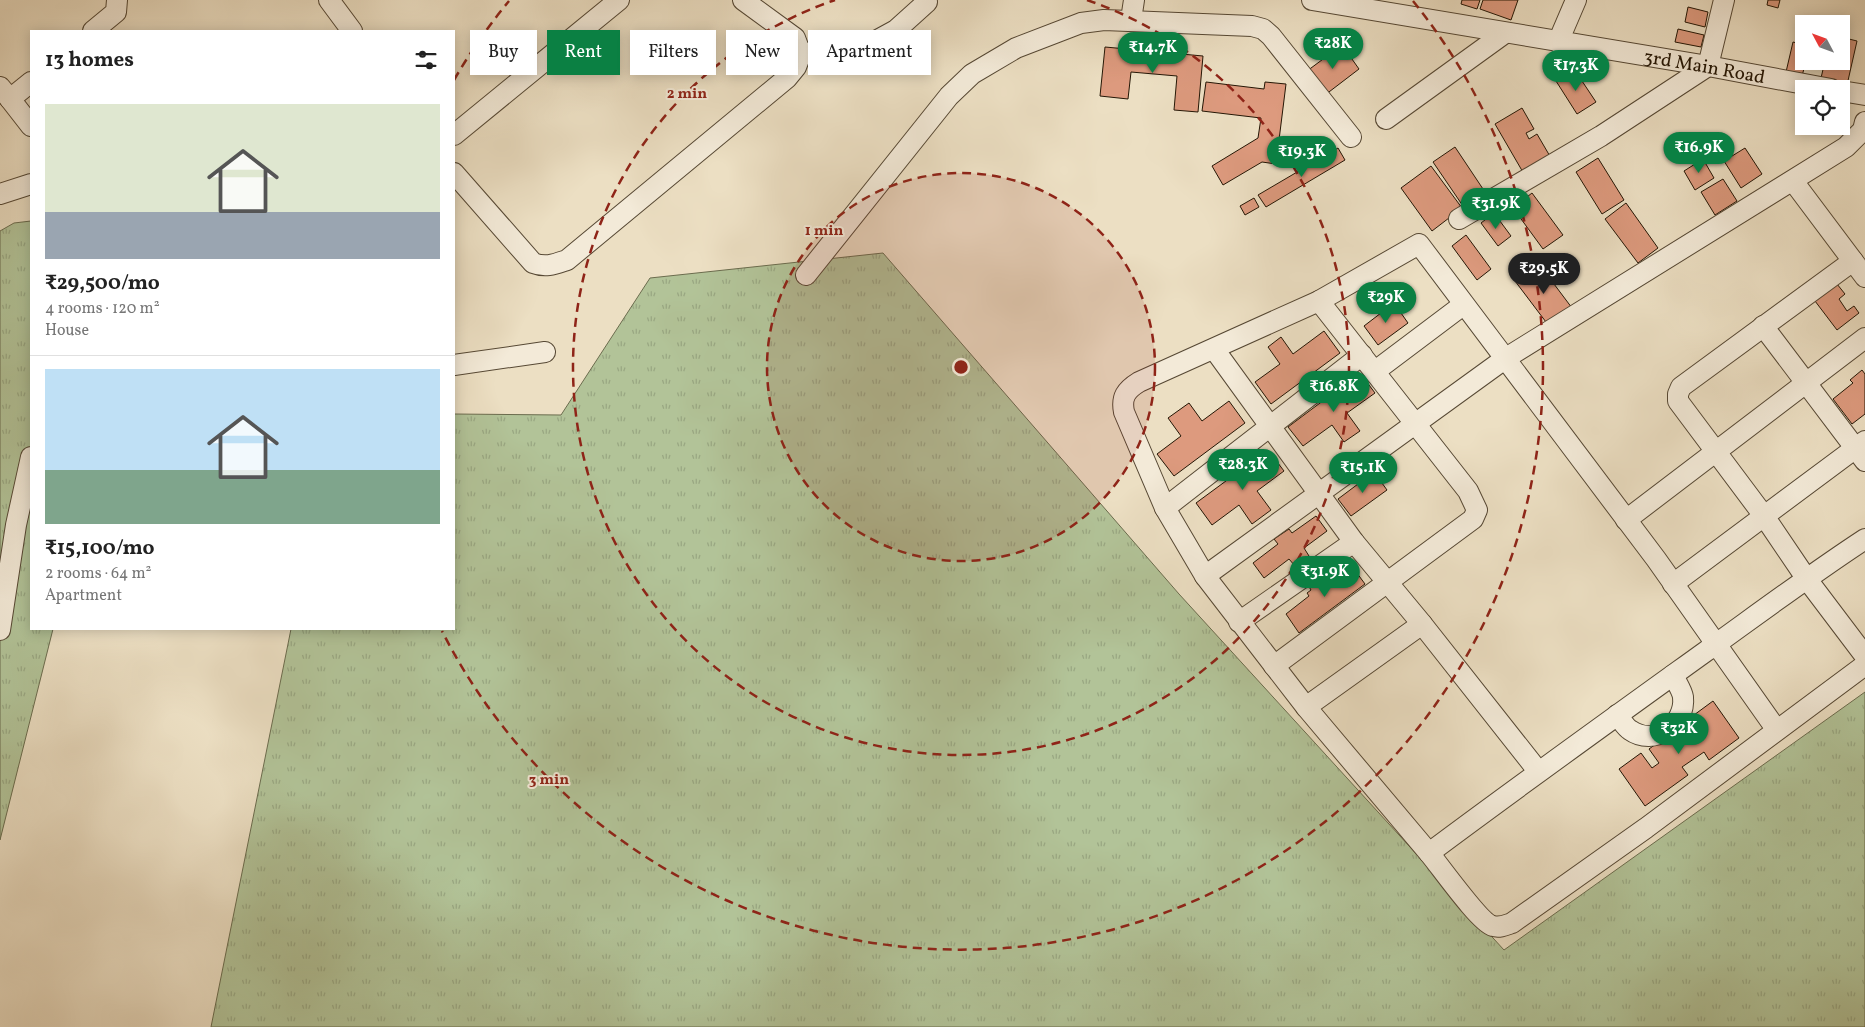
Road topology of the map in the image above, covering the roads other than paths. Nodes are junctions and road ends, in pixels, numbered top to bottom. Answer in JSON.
{"nodes":[{"id":1,"x":117,"y":0,"type":"edge"},
{"id":2,"x":329,"y":0,"type":"edge"},
{"id":3,"x":619,"y":0,"type":"edge"},
{"id":4,"x":743,"y":0,"type":"edge"},
{"id":5,"x":1134,"y":0,"type":"edge"},
{"id":6,"x":1312,"y":0,"type":"edge"},
{"id":7,"x":1576,"y":0,"type":"edge"},
{"id":8,"x":1724,"y":0,"type":"edge"},
{"id":9,"x":927,"y":2,"type":"dead end"},
{"id":10,"x":1130,"y":20,"type":"junction"},
{"id":11,"x":94,"y":30,"type":"edge"},
{"id":12,"x":351,"y":30,"type":"edge"},
{"id":13,"x":1505,"y":33,"type":"junction"},
{"id":14,"x":1558,"y":42,"type":"junction"},
{"id":15,"x":801,"y":54,"type":"junction"},
{"id":16,"x":1708,"y":66,"type":"junction"},
{"id":17,"x":30,"y":82,"type":"edge"},
{"id":18,"x":1795,"y":82,"type":"edge"},
{"id":19,"x":1850,"y":92,"type":"edge"},
{"id":20,"x":5,"y":93,"type":"edge"},
{"id":21,"x":1865,"y":95,"type":"edge"},
{"id":22,"x":1386,"y":119,"type":"dead end"},
{"id":23,"x":1865,"y":122,"type":"edge"},
{"id":24,"x":30,"y":125,"type":"edge"},
{"id":25,"x":455,"y":134,"type":"edge"},
{"id":26,"x":1351,"y":137,"type":"dead end"},
{"id":27,"x":455,"y":174,"type":"edge"},
{"id":28,"x":1793,"y":181,"type":"junction"},
{"id":29,"x":30,"y":184,"type":"edge"},
{"id":30,"x":0,"y":194,"type":"edge"},
{"id":31,"x":1459,"y":219,"type":"dead end"},
{"id":32,"x":1853,"y":261,"type":"junction"},
{"id":33,"x":806,"y":275,"type":"dead end"},
{"id":34,"x":1865,"y":277,"type":"edge"},
{"id":35,"x":1319,"y":301,"type":"junction"},
{"id":36,"x":1463,"y":305,"type":"junction"},
{"id":37,"x":1763,"y":326,"type":"junction"},
{"id":38,"x":1865,"y":338,"type":"edge"},
{"id":39,"x":1214,"y":349,"type":"junction"},
{"id":40,"x":545,"y":352,"type":"dead end"},
{"id":41,"x":1362,"y":355,"type":"junction"},
{"id":42,"x":1506,"y":358,"type":"junction"},
{"id":43,"x":455,"y":366,"type":"edge"},
{"id":44,"x":1374,"y":372,"type":"junction"},
{"id":45,"x":1807,"y":383,"type":"junction"},
{"id":46,"x":1414,"y":423,"type":"junction"},
{"id":47,"x":1270,"y":426,"type":"junction"},
{"id":48,"x":1862,"y":450,"type":"edge"},
{"id":49,"x":1716,"y":452,"type":"junction"},
{"id":50,"x":30,"y":462,"type":"edge"},
{"id":51,"x":1318,"y":494,"type":"junction"},
{"id":52,"x":1165,"y":508,"type":"junction"},
{"id":53,"x":1764,"y":516,"type":"junction"},
{"id":54,"x":1626,"y":520,"type":"junction"},
{"id":55,"x":1865,"y":539,"type":"edge"},
{"id":56,"x":1354,"y":542,"type":"junction"},
{"id":57,"x":1205,"y":576,"type":"junction"},
{"id":58,"x":1806,"y":578,"type":"junction"},
{"id":59,"x":1388,"y":583,"type":"junction"},
{"id":60,"x":1673,"y":584,"type":"junction"},
{"id":61,"x":1239,"y":622,"type":"junction"},
{"id":62,"x":1422,"y":624,"type":"junction"},
{"id":63,"x":0,"y":630,"type":"edge"},
{"id":64,"x":1716,"y":644,"type":"junction"},
{"id":65,"x":1865,"y":656,"type":"edge"},
{"id":66,"x":1865,"y":665,"type":"edge"},
{"id":67,"x":1274,"y":666,"type":"junction"},
{"id":68,"x":1673,"y":675,"type":"junction"},
{"id":69,"x":1306,"y":707,"type":"junction"},
{"id":70,"x":1618,"y":715,"type":"junction"},
{"id":71,"x":1776,"y":729,"type":"junction"},
{"id":72,"x":1538,"y":771,"type":"junction"},
{"id":73,"x":1429,"y":853,"type":"junction"}],
"edges":[{"from":1,"to":11,"type":"street"},
{"from":2,"to":12,"type":"street"},
{"from":3,"to":25,"type":"street"},
{"from":4,"to":15,"type":"street"},
{"from":5,"to":10,"type":"street"},
{"from":6,"to":13,"type":"street","name":"3rd Main Road"},
{"from":7,"to":14,"type":"street"},
{"from":8,"to":16,"type":"street"},
{"from":9,"to":15,"type":"street"},
{"from":10,"to":26,"type":"street"},
{"from":10,"to":33,"type":"street"},
{"from":13,"to":14,"type":"street","name":"3rd Main Road"},
{"from":13,"to":22,"type":"street"},
{"from":14,"to":16,"type":"street","name":"3rd Main Road"},
{"from":15,"to":27,"type":"street"},
{"from":16,"to":18,"type":"street","name":"3rd Main Road"},
{"from":16,"to":31,"type":"street"},
{"from":17,"to":20,"type":"street"},
{"from":19,"to":21,"type":"street"},
{"from":20,"to":24,"type":"street"},
{"from":23,"to":28,"type":"street"},
{"from":28,"to":32,"type":"street"},
{"from":28,"to":42,"type":"street"},
{"from":29,"to":30,"type":"street"},
{"from":32,"to":34,"type":"street"},
{"from":32,"to":37,"type":"street"},
{"from":35,"to":36,"type":"street"},
{"from":35,"to":39,"type":"street"},
{"from":35,"to":41,"type":"street"},
{"from":36,"to":42,"type":"street"},
{"from":36,"to":44,"type":"street"},
{"from":37,"to":45,"type":"street"},
{"from":37,"to":49,"type":"street"},
{"from":38,"to":45,"type":"street"},
{"from":39,"to":47,"type":"street"},
{"from":39,"to":52,"type":"street"},
{"from":40,"to":43,"type":"street"},
{"from":41,"to":44,"type":"street"},
{"from":41,"to":47,"type":"street"},
{"from":42,"to":46,"type":"street"},
{"from":42,"to":54,"type":"street"},
{"from":44,"to":46,"type":"street"},
{"from":45,"to":48,"type":"street"},
{"from":45,"to":49,"type":"street"},
{"from":46,"to":51,"type":"street"},
{"from":46,"to":59,"type":"street"},
{"from":47,"to":51,"type":"street"},
{"from":47,"to":52,"type":"street"},
{"from":48,"to":53,"type":"street"},
{"from":49,"to":53,"type":"street"},
{"from":49,"to":54,"type":"street"},
{"from":50,"to":63,"type":"street"},
{"from":51,"to":56,"type":"street"},
{"from":51,"to":57,"type":"street"},
{"from":52,"to":57,"type":"street"},
{"from":53,"to":58,"type":"street"},
{"from":53,"to":60,"type":"street"},
{"from":54,"to":60,"type":"street"},
{"from":55,"to":58,"type":"street"},
{"from":56,"to":59,"type":"street"},
{"from":56,"to":61,"type":"street"},
{"from":57,"to":61,"type":"street"},
{"from":58,"to":64,"type":"street"},
{"from":58,"to":65,"type":"street"},
{"from":59,"to":62,"type":"street"},
{"from":59,"to":67,"type":"street"},
{"from":60,"to":64,"type":"street"},
{"from":61,"to":67,"type":"street"},
{"from":62,"to":69,"type":"street"},
{"from":62,"to":72,"type":"street"},
{"from":64,"to":68,"type":"street"},
{"from":64,"to":71,"type":"street"},
{"from":66,"to":71,"type":"street"},
{"from":67,"to":69,"type":"street"},
{"from":68,"to":70,"type":"street"},
{"from":68,"to":70,"type":"street"},
{"from":69,"to":73,"type":"street"},
{"from":70,"to":72,"type":"street"},
{"from":71,"to":73,"type":"street"},
{"from":72,"to":73,"type":"street"}]}
